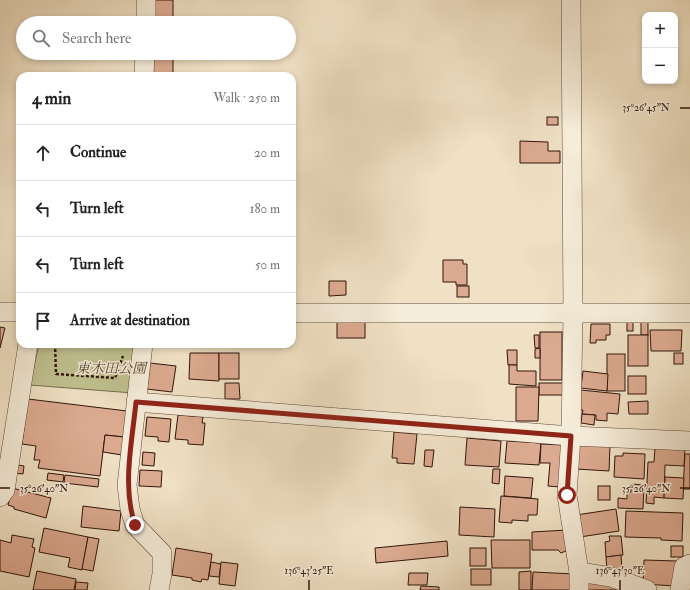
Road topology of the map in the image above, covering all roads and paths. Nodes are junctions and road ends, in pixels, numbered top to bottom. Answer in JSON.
{"nodes":[{"id":1,"x":146,"y":0,"type":"edge"},
{"id":2,"x":571,"y":0,"type":"edge"},
{"id":3,"x":146,"y":16,"type":"edge"},
{"id":4,"x":145,"y":60,"type":"edge"},
{"id":5,"x":144,"y":72,"type":"edge"},
{"id":6,"x":0,"y":312,"type":"edge"},
{"id":7,"x":16,"y":312,"type":"edge"},
{"id":8,"x":296,"y":313,"type":"edge"},
{"id":9,"x":690,"y":313,"type":"edge"},
{"id":10,"x":573,"y":314,"type":"junction"},
{"id":11,"x":27,"y":348,"type":"edge"},
{"id":12,"x":55,"y":348,"type":"edge"},
{"id":13,"x":143,"y":348,"type":"edge"},
{"id":14,"x":124,"y":351,"type":"dead end"},
{"id":15,"x":136,"y":402,"type":"junction"},
{"id":16,"x":571,"y":436,"type":"junction"},
{"id":17,"x":690,"y":441,"type":"edge"},
{"id":18,"x":0,"y":497,"type":"edge"},
{"id":19,"x":690,"y":564,"type":"edge"},
{"id":20,"x":579,"y":581,"type":"edge"},
{"id":21,"x":159,"y":590,"type":"edge"},
{"id":22,"x":647,"y":590,"type":"edge"},
{"id":23,"x":680,"y":590,"type":"edge"}],
"edges":[{"from":1,"to":3,"type":"street"},
{"from":2,"to":10,"type":"street"},
{"from":4,"to":5,"type":"street"},
{"from":6,"to":7,"type":"street"},
{"from":8,"to":10,"type":"street"},
{"from":9,"to":10,"type":"street"},
{"from":10,"to":16,"type":"street"},
{"from":11,"to":18,"type":"street"},
{"from":12,"to":14,"type":"path"},
{"from":13,"to":15,"type":"street"},
{"from":15,"to":16,"type":"street"},
{"from":15,"to":21,"type":"street"},
{"from":16,"to":17,"type":"street"},
{"from":16,"to":20,"type":"street"},
{"from":19,"to":23,"type":"street"},
{"from":20,"to":22,"type":"street"}]}
